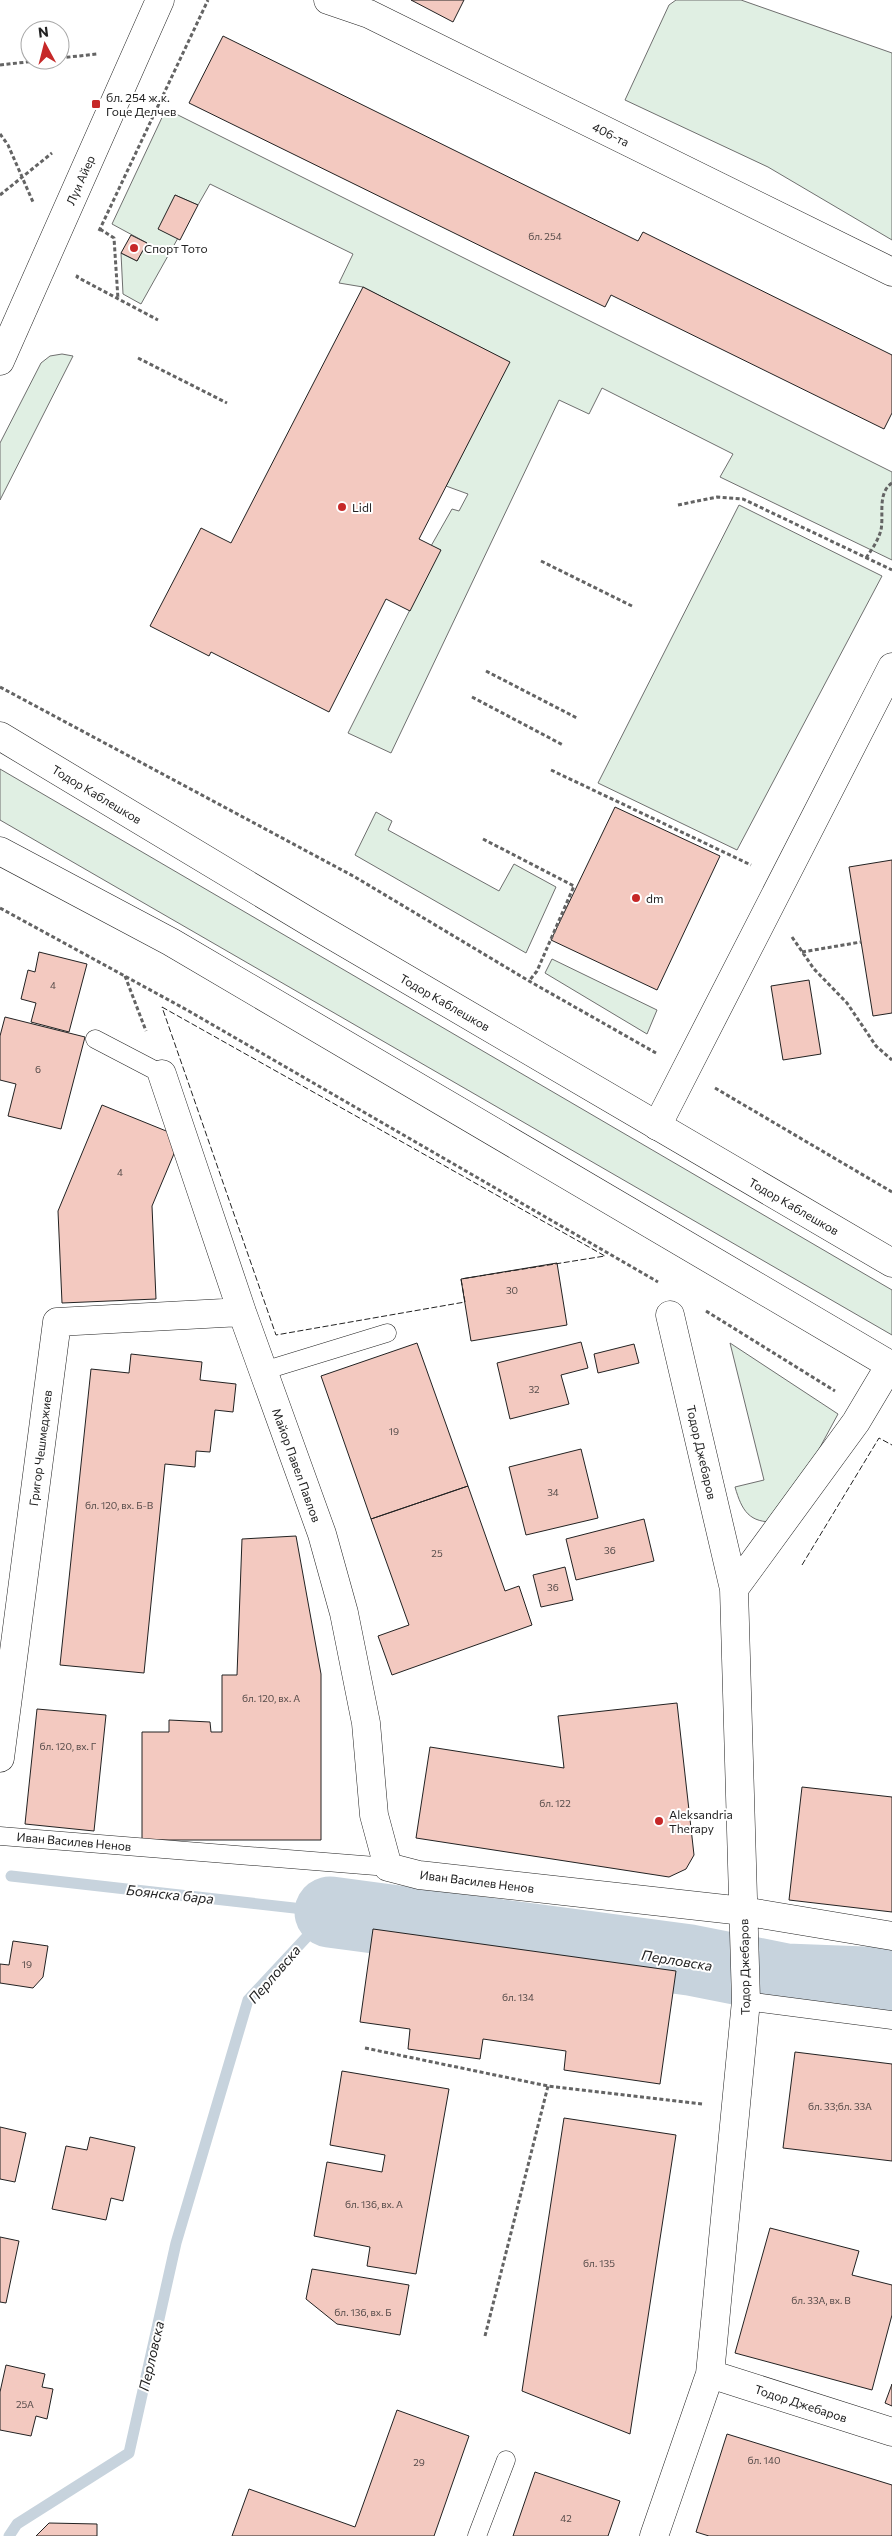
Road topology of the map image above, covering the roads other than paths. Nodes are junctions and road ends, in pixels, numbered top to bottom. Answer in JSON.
{"nodes":[{"id":1,"x":160,"y":0,"type":"edge"},
{"id":2,"x":328,"y":0,"type":"edge"},
{"id":3,"x":892,"y":272,"type":"edge"},
{"id":4,"x":0,"y":361,"type":"edge"},
{"id":5,"x":892,"y":667,"type":"edge"},
{"id":6,"x":0,"y":736,"type":"edge"},
{"id":7,"x":0,"y":851,"type":"edge"},
{"id":8,"x":95,"y":1039,"type":"dead end"},
{"id":9,"x":162,"y":1074,"type":"joint"},
{"id":10,"x":657,"y":1126,"type":"junction"},
{"id":11,"x":892,"y":1263,"type":"edge"},
{"id":12,"x":242,"y":1312,"type":"junction"},
{"id":13,"x":670,"y":1315,"type":"dead end"},
{"id":14,"x":387,"y":1333,"type":"dead end"},
{"id":15,"x":891,"y":1366,"type":"edge"},
{"id":16,"x":264,"y":1371,"type":"junction"},
{"id":17,"x":734,"y":1588,"type":"junction"},
{"id":18,"x":0,"y":1758,"type":"edge"},
{"id":19,"x":0,"y":1836,"type":"edge"},
{"id":20,"x":388,"y":1867,"type":"junction"},
{"id":21,"x":744,"y":1918,"type":"junction"},
{"id":22,"x":892,"y":1936,"type":"edge"},
{"id":23,"x":746,"y":1995,"type":"junction"},
{"id":24,"x":892,"y":2020,"type":"edge"},
{"id":25,"x":710,"y":2374,"type":"junction"},
{"id":26,"x":892,"y":2432,"type":"edge"},
{"id":27,"x":506,"y":2460,"type":"dead end"},
{"id":28,"x":477,"y":2536,"type":"edge"},
{"id":29,"x":654,"y":2536,"type":"edge"}],
"edges":[{"from":1,"to":4,"type":"street","name":"Луи Айер"},
{"from":2,"to":3,"type":"street","name":"406-та"},
{"from":5,"to":10,"type":"street"},
{"from":6,"to":10,"type":"street","name":"Тодор Каблешков"},
{"from":7,"to":15,"type":"street"},
{"from":8,"to":9,"type":"lane"},
{"from":9,"to":12,"type":"street","name":"Майор Павел Павлов"},
{"from":10,"to":11,"type":"street","name":"Тодор Каблешков"},
{"from":12,"to":16,"type":"street","name":"Майор Павел Павлов"},
{"from":12,"to":18,"type":"street","name":"Григор Чешмеджиев"},
{"from":13,"to":17,"type":"street","name":"Тодор Джебаров"},
{"from":14,"to":16,"type":"lane"},
{"from":15,"to":17,"type":"street"},
{"from":16,"to":20,"type":"street","name":"Майор Павел Павлов"},
{"from":17,"to":21,"type":"street","name":"Тодор Джебаров"},
{"from":19,"to":20,"type":"lane","name":"Иван Василев Ненов"},
{"from":20,"to":21,"type":"street","name":"Иван Василев Ненов"},
{"from":21,"to":22,"type":"street","name":"Иван Василев Ненов"},
{"from":21,"to":23,"type":"street","name":"Тодор Джебаров"},
{"from":23,"to":24,"type":"lane"},
{"from":23,"to":25,"type":"street","name":"Тодор Джебаров"},
{"from":25,"to":26,"type":"street","name":"Тодор Джебаров"},
{"from":25,"to":29,"type":"street","name":"Тодор Джебаров"},
{"from":27,"to":28,"type":"lane"}]}
